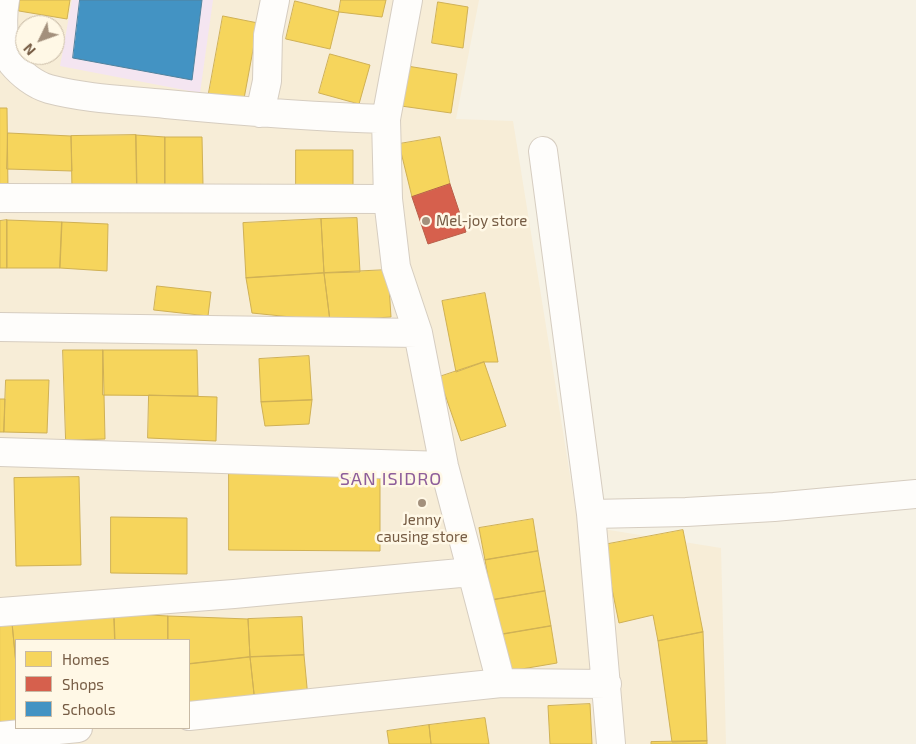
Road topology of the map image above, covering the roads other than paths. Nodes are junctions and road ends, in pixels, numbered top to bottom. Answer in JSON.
{"nodes":[{"id":1,"x":5,"y":0,"type":"edge"},
{"id":2,"x":275,"y":0,"type":"edge"},
{"id":3,"x":408,"y":0,"type":"edge"},
{"id":4,"x":260,"y":113,"type":"junction"},
{"id":5,"x":386,"y":119,"type":"junction"},
{"id":6,"x":543,"y":151,"type":"dead end"},
{"id":7,"x":0,"y":198,"type":"edge"},
{"id":8,"x":388,"y":199,"type":"junction"},
{"id":9,"x":0,"y":327,"type":"edge"},
{"id":10,"x":418,"y":333,"type":"junction"},
{"id":11,"x":0,"y":452,"type":"edge"},
{"id":12,"x":444,"y":466,"type":"junction"},
{"id":13,"x":916,"y":494,"type":"edge"},
{"id":14,"x":591,"y":514,"type":"junction"},
{"id":15,"x":471,"y":572,"type":"junction"},
{"id":16,"x":0,"y":612,"type":"edge"},
{"id":17,"x":501,"y":683,"type":"junction"},
{"id":18,"x":607,"y":684,"type":"junction"},
{"id":19,"x":190,"y":716,"type":"edge"},
{"id":20,"x":68,"y":729,"type":"edge"},
{"id":21,"x":0,"y":736,"type":"edge"},
{"id":22,"x":611,"y":744,"type":"edge"}],
"edges":[{"from":1,"to":4,"type":"street"},
{"from":2,"to":4,"type":"street"},
{"from":3,"to":5,"type":"street"},
{"from":4,"to":5,"type":"street"},
{"from":5,"to":8,"type":"street"},
{"from":6,"to":14,"type":"street"},
{"from":7,"to":8,"type":"street"},
{"from":8,"to":10,"type":"street"},
{"from":9,"to":10,"type":"street"},
{"from":10,"to":12,"type":"street"},
{"from":11,"to":12,"type":"street"},
{"from":12,"to":15,"type":"street"},
{"from":13,"to":14,"type":"street"},
{"from":14,"to":18,"type":"street"},
{"from":15,"to":16,"type":"street"},
{"from":15,"to":17,"type":"street"},
{"from":17,"to":18,"type":"street"},
{"from":17,"to":19,"type":"street"},
{"from":18,"to":22,"type":"street"},
{"from":20,"to":21,"type":"street"}]}
